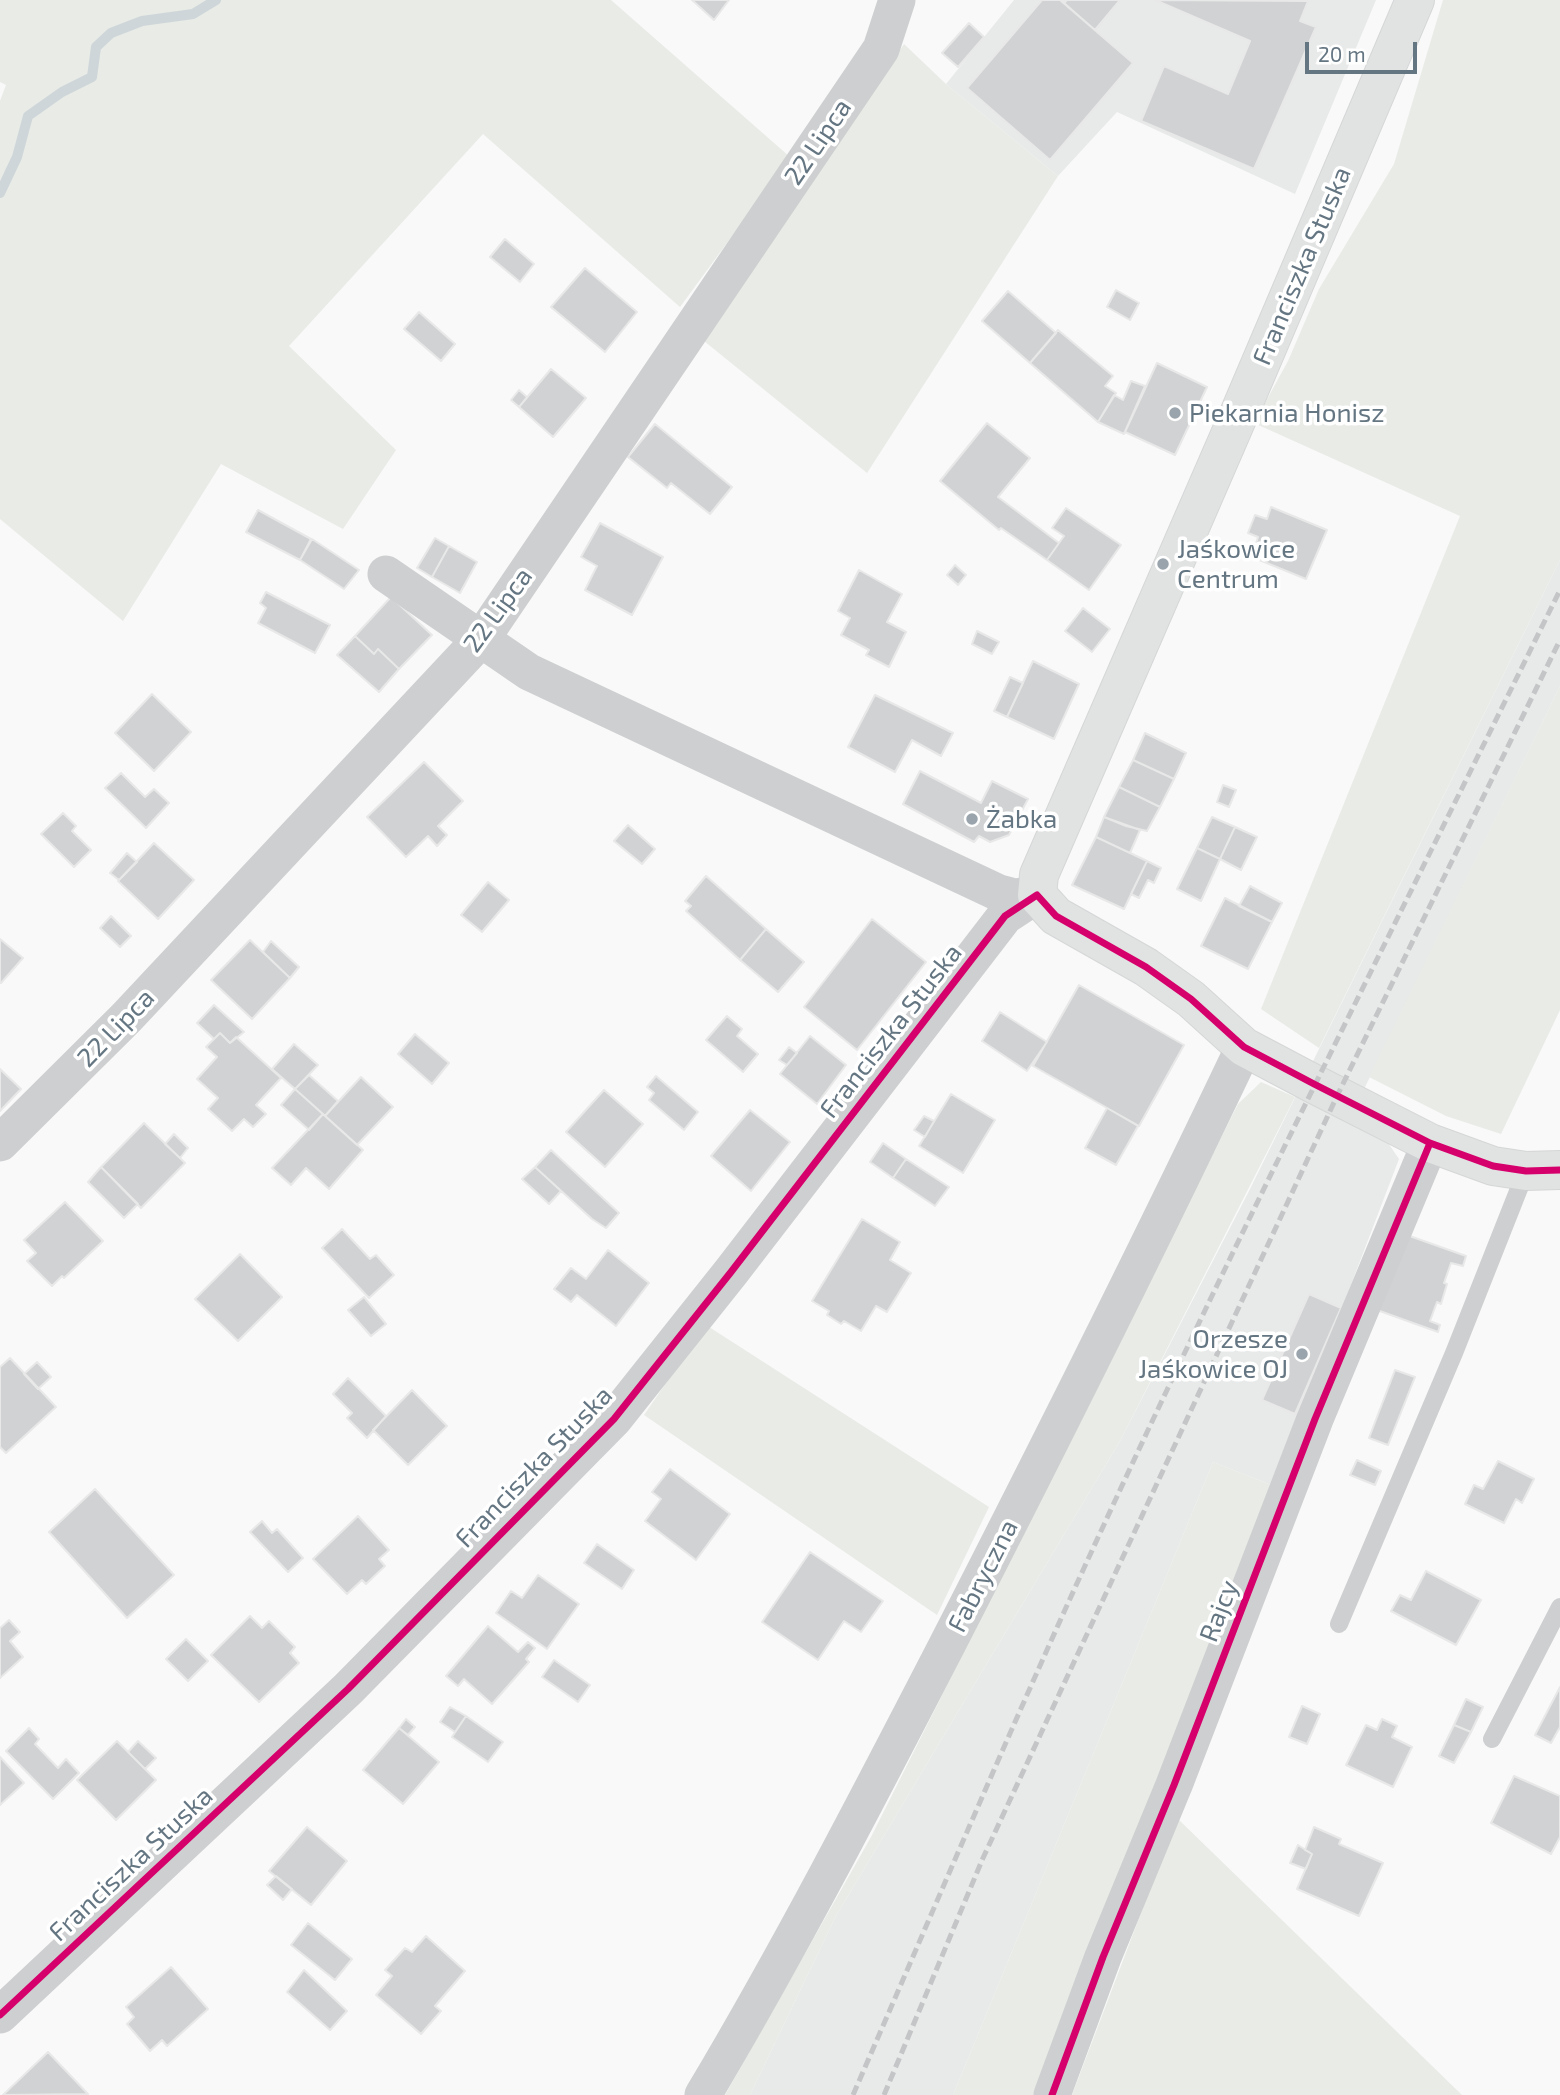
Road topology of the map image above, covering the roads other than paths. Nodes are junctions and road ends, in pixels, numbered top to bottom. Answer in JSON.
{"nodes":[{"id":1,"x":897,"y":0,"type":"edge"},
{"id":2,"x":1415,"y":0,"type":"edge"},
{"id":3,"x":386,"y":573,"type":"dead end"},
{"id":4,"x":482,"y":638,"type":"junction"},
{"id":5,"x":1037,"y":895,"type":"junction"},
{"id":6,"x":1244,"y":1047,"type":"junction"},
{"id":7,"x":0,"y":1143,"type":"edge"},
{"id":8,"x":1430,"y":1143,"type":"junction"},
{"id":9,"x":1543,"y":1171,"type":"edge"},
{"id":10,"x":1560,"y":1607,"type":"edge"},
{"id":11,"x":1339,"y":1624,"type":"dead end"},
{"id":12,"x":1492,"y":1738,"type":"dead end"},
{"id":13,"x":0,"y":2015,"type":"edge"},
{"id":14,"x":703,"y":2095,"type":"edge"},
{"id":15,"x":1052,"y":2095,"type":"edge"}],
"edges":[{"from":1,"to":4,"type":"street","name":"22 Lipca"},
{"from":2,"to":5,"type":"street","name":"Franciszka Stuska"},
{"from":3,"to":4,"type":"street"},
{"from":4,"to":5,"type":"street"},
{"from":4,"to":7,"type":"street","name":"22 Lipca"},
{"from":5,"to":6,"type":"street"},
{"from":5,"to":13,"type":"street","name":"Franciszka Stuska"},
{"from":6,"to":8,"type":"street"},
{"from":6,"to":14,"type":"street","name":"Fabryczna"},
{"from":8,"to":9,"type":"street"},
{"from":8,"to":15,"type":"street","name":"Rajcy"},
{"from":9,"to":11,"type":"lane"},
{"from":10,"to":12,"type":"lane"}]}
